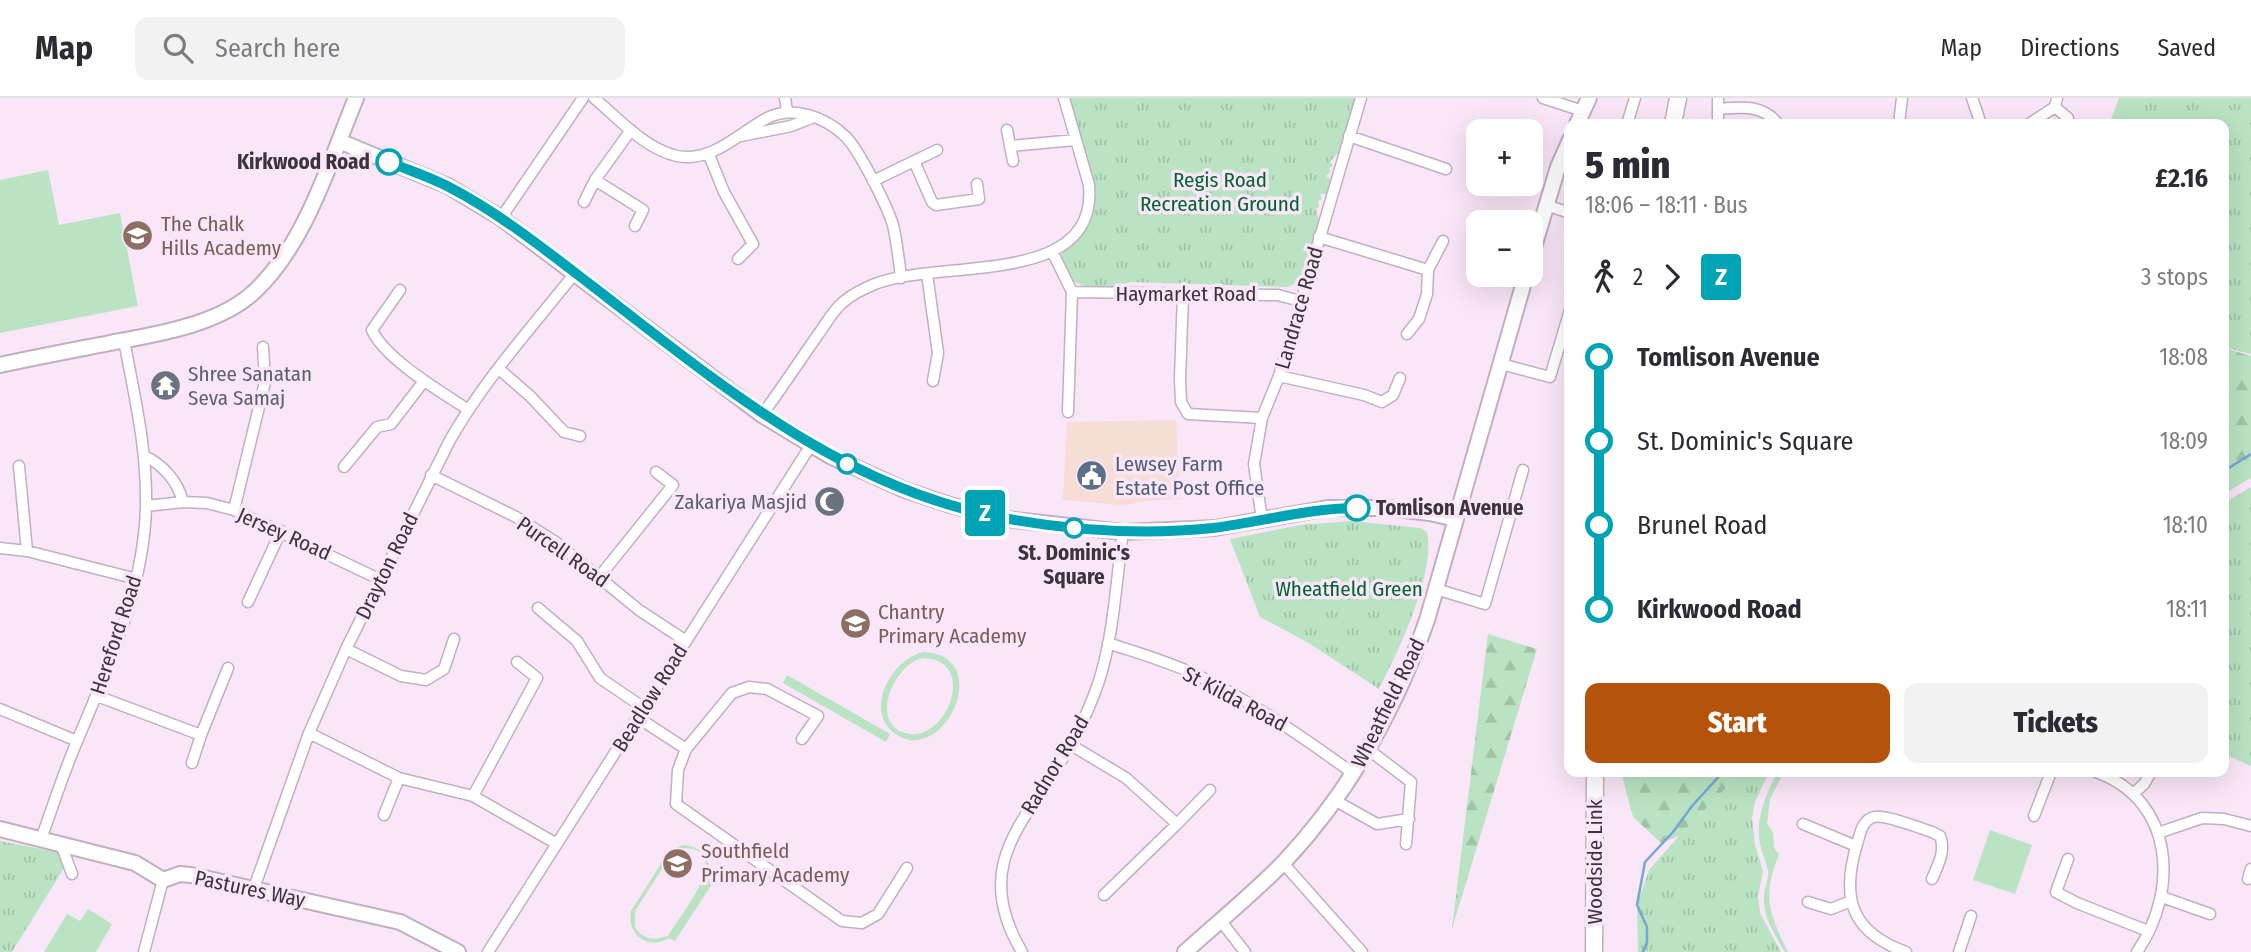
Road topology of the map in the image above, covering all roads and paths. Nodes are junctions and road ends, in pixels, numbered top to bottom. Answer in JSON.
{"nodes":[{"id":1,"x":356,"y":98,"type":"edge"},
{"id":2,"x":583,"y":98,"type":"edge"},
{"id":3,"x":594,"y":98,"type":"edge"},
{"id":4,"x":785,"y":98,"type":"edge"},
{"id":5,"x":1064,"y":98,"type":"edge"},
{"id":6,"x":1361,"y":98,"type":"edge"},
{"id":7,"x":1543,"y":98,"type":"edge"},
{"id":8,"x":1635,"y":98,"type":"edge"},
{"id":9,"x":1718,"y":98,"type":"edge"},
{"id":10,"x":1768,"y":98,"type":"edge"},
{"id":11,"x":1902,"y":98,"type":"edge"},
{"id":12,"x":1972,"y":98,"type":"edge"},
{"id":13,"x":1677,"y":100,"type":"edge"},
{"id":14,"x":2056,"y":102,"type":"edge"},
{"id":15,"x":1718,"y":109,"type":"junction"},
{"id":16,"x":1763,"y":110,"type":"junction"},
{"id":17,"x":787,"y":111,"type":"junction"},
{"id":18,"x":1583,"y":111,"type":"edge"},
{"id":19,"x":814,"y":117,"type":"junction"},
{"id":20,"x":2068,"y":118,"type":"dead end"},
{"id":21,"x":1629,"y":119,"type":"edge"},
{"id":22,"x":1674,"y":119,"type":"edge"},
{"id":23,"x":1718,"y":119,"type":"edge"},
{"id":24,"x":1773,"y":119,"type":"edge"},
{"id":25,"x":1900,"y":119,"type":"edge"},
{"id":26,"x":1979,"y":119,"type":"edge"},
{"id":27,"x":2035,"y":119,"type":"edge"},
{"id":28,"x":631,"y":130,"type":"junction"},
{"id":29,"x":1007,"y":130,"type":"dead end"},
{"id":30,"x":738,"y":136,"type":"junction"},
{"id":31,"x":1349,"y":136,"type":"junction"},
{"id":32,"x":1075,"y":139,"type":"junction"},
{"id":33,"x":339,"y":141,"type":"junction"},
{"id":34,"x":1010,"y":146,"type":"junction"},
{"id":35,"x":937,"y":150,"type":"dead end"},
{"id":36,"x":1564,"y":154,"type":"edge"},
{"id":37,"x":709,"y":155,"type":"junction"},
{"id":38,"x":914,"y":161,"type":"junction"},
{"id":39,"x":1013,"y":161,"type":"dead end"},
{"id":40,"x":1446,"y":169,"type":"dead end"},
{"id":41,"x":595,"y":180,"type":"junction"},
{"id":42,"x":873,"y":181,"type":"junction"},
{"id":43,"x":977,"y":184,"type":"dead end"},
{"id":44,"x":584,"y":202,"type":"dead end"},
{"id":45,"x":1546,"y":205,"type":"junction"},
{"id":46,"x":1564,"y":211,"type":"edge"},
{"id":47,"x":1543,"y":215,"type":"edge"},
{"id":48,"x":501,"y":218,"type":"junction"},
{"id":49,"x":635,"y":226,"type":"dead end"},
{"id":50,"x":1319,"y":237,"type":"junction"},
{"id":51,"x":1443,"y":241,"type":"dead end"},
{"id":52,"x":1053,"y":253,"type":"junction"},
{"id":53,"x":738,"y":259,"type":"dead end"},
{"id":54,"x":1428,"y":270,"type":"junction"},
{"id":55,"x":575,"y":273,"type":"junction"},
{"id":56,"x":927,"y":274,"type":"junction"},
{"id":57,"x":901,"y":278,"type":"junction"},
{"id":58,"x":1523,"y":287,"type":"edge"},
{"id":59,"x":400,"y":290,"type":"dead end"},
{"id":60,"x":1072,"y":292,"type":"junction"},
{"id":61,"x":1183,"y":293,"type":"junction"},
{"id":62,"x":1300,"y":302,"type":"junction"},
{"id":63,"x":1564,"y":330,"type":"edge"},
{"id":64,"x":1407,"y":334,"type":"dead end"},
{"id":65,"x":124,"y":340,"type":"junction"},
{"id":66,"x":263,"y":347,"type":"dead end"},
{"id":67,"x":1501,"y":364,"type":"junction"},
{"id":68,"x":0,"y":365,"type":"edge"},
{"id":69,"x":499,"y":369,"type":"junction"},
{"id":70,"x":1279,"y":376,"type":"junction"},
{"id":71,"x":1399,"y":378,"type":"dead end"},
{"id":72,"x":424,"y":381,"type":"junction"},
{"id":73,"x":933,"y":381,"type":"dead end"},
{"id":74,"x":467,"y":409,"type":"junction"},
{"id":75,"x":1068,"y":412,"type":"dead end"},
{"id":76,"x":762,"y":415,"type":"junction"},
{"id":77,"x":1262,"y":418,"type":"junction"},
{"id":78,"x":580,"y":436,"type":"dead end"},
{"id":79,"x":811,"y":445,"type":"junction"},
{"id":80,"x":144,"y":456,"type":"junction"},
{"id":81,"x":19,"y":466,"type":"dead end"},
{"id":82,"x":344,"y":467,"type":"dead end"},
{"id":83,"x":1523,"y":470,"type":"dead end"},
{"id":84,"x":656,"y":472,"type":"dead end"},
{"id":85,"x":431,"y":475,"type":"junction"},
{"id":86,"x":183,"y":502,"type":"junction"},
{"id":87,"x":146,"y":506,"type":"junction"},
{"id":88,"x":234,"y":510,"type":"junction"},
{"id":89,"x":1456,"y":519,"type":"junction"},
{"id":90,"x":1262,"y":520,"type":"junction"},
{"id":91,"x":281,"y":531,"type":"junction"},
{"id":92,"x":1123,"y":532,"type":"junction"},
{"id":93,"x":0,"y":548,"type":"edge"},
{"id":94,"x":27,"y":551,"type":"junction"},
{"id":95,"x":600,"y":576,"type":"junction"},
{"id":96,"x":137,"y":579,"type":"junction"},
{"id":97,"x":381,"y":580,"type":"junction"},
{"id":98,"x":1436,"y":589,"type":"junction"},
{"id":99,"x":248,"y":602,"type":"dead end"},
{"id":100,"x":538,"y":608,"type":"dead end"},
{"id":101,"x":454,"y":639,"type":"dead end"},
{"id":102,"x":686,"y":641,"type":"junction"},
{"id":103,"x":1108,"y":643,"type":"junction"},
{"id":104,"x":346,"y":649,"type":"junction"},
{"id":105,"x":517,"y":662,"type":"dead end"},
{"id":106,"x":228,"y":668,"type":"dead end"},
{"id":107,"x":97,"y":696,"type":"junction"},
{"id":108,"x":644,"y":708,"type":"junction"},
{"id":109,"x":0,"y":709,"type":"edge"},
{"id":110,"x":637,"y":717,"type":"junction"},
{"id":111,"x":309,"y":733,"type":"junction"},
{"id":112,"x":201,"y":735,"type":"junction"},
{"id":113,"x":802,"y":739,"type":"dead end"},
{"id":114,"x":77,"y":741,"type":"junction"},
{"id":115,"x":1071,"y":745,"type":"junction"},
{"id":116,"x":686,"y":749,"type":"junction"},
{"id":117,"x":1369,"y":750,"type":"junction"},
{"id":118,"x":192,"y":763,"type":"dead end"},
{"id":119,"x":1354,"y":774,"type":"junction"},
{"id":120,"x":1595,"y":777,"type":"edge"},
{"id":121,"x":2049,"y":777,"type":"edge"},
{"id":122,"x":2108,"y":777,"type":"edge"},
{"id":123,"x":2148,"y":777,"type":"edge"},
{"id":124,"x":399,"y":778,"type":"junction"},
{"id":125,"x":1210,"y":790,"type":"dead end"},
{"id":126,"x":2133,"y":794,"type":"junction"},
{"id":127,"x":473,"y":796,"type":"junction"},
{"id":128,"x":1336,"y":801,"type":"junction"},
{"id":129,"x":384,"y":815,"type":"dead end"},
{"id":130,"x":2034,"y":816,"type":"dead end"},
{"id":131,"x":1409,"y":819,"type":"junction"},
{"id":132,"x":1177,"y":824,"type":"junction"},
{"id":133,"x":1803,"y":824,"type":"dead end"},
{"id":134,"x":2251,"y":826,"type":"edge"},
{"id":135,"x":0,"y":829,"type":"edge"},
{"id":136,"x":2158,"y":833,"type":"junction"},
{"id":137,"x":41,"y":839,"type":"junction"},
{"id":138,"x":61,"y":844,"type":"junction"},
{"id":139,"x":557,"y":844,"type":"junction"},
{"id":140,"x":1406,"y":844,"type":"dead end"},
{"id":141,"x":1856,"y":846,"type":"junction"},
{"id":142,"x":2068,"y":859,"type":"dead end"},
{"id":143,"x":1283,"y":863,"type":"junction"},
{"id":144,"x":907,"y":868,"type":"dead end"},
{"id":145,"x":72,"y":874,"type":"dead end"},
{"id":146,"x":1932,"y":879,"type":"dead end"},
{"id":147,"x":163,"y":880,"type":"junction"},
{"id":148,"x":254,"y":888,"type":"junction"},
{"id":149,"x":1104,"y":895,"type":"dead end"},
{"id":150,"x":2162,"y":897,"type":"junction"},
{"id":151,"x":1851,"y":901,"type":"junction"},
{"id":152,"x":1808,"y":902,"type":"dead end"},
{"id":153,"x":2210,"y":914,"type":"dead end"},
{"id":154,"x":1971,"y":916,"type":"dead end"},
{"id":155,"x":1220,"y":920,"type":"junction"},
{"id":156,"x":2148,"y":931,"type":"junction"},
{"id":157,"x":1882,"y":942,"type":"junction"},
{"id":158,"x":147,"y":951,"type":"edge"},
{"id":159,"x":458,"y":952,"type":"edge"},
{"id":160,"x":488,"y":952,"type":"edge"},
{"id":161,"x":1022,"y":952,"type":"edge"},
{"id":162,"x":1185,"y":952,"type":"edge"},
{"id":163,"x":1245,"y":952,"type":"edge"},
{"id":164,"x":1362,"y":952,"type":"edge"},
{"id":165,"x":1594,"y":952,"type":"edge"},
{"id":166,"x":1876,"y":952,"type":"edge"},
{"id":167,"x":1906,"y":952,"type":"edge"},
{"id":168,"x":1959,"y":952,"type":"edge"},
{"id":169,"x":2137,"y":952,"type":"edge"}],
"edges":[{"from":1,"to":33,"type":"street"},
{"from":2,"to":48,"type":"street"},
{"from":3,"to":28,"type":"street"},
{"from":4,"to":17,"type":"street"},
{"from":5,"to":32,"type":"street"},
{"from":6,"to":31,"type":"street","name":"Landrace Road"},
{"from":7,"to":18,"type":"street"},
{"from":8,"to":21,"type":"street"},
{"from":9,"to":15,"type":"street"},
{"from":10,"to":16,"type":"street"},
{"from":11,"to":25,"type":"street"},
{"from":12,"to":26,"type":"street"},
{"from":13,"to":22,"type":"main road"},
{"from":14,"to":20,"type":"street"},
{"from":14,"to":27,"type":"street"},
{"from":15,"to":16,"type":"street"},
{"from":15,"to":23,"type":"street"},
{"from":16,"to":24,"type":"street"},
{"from":17,"to":19,"type":"street"},
{"from":17,"to":30,"type":"street"},
{"from":19,"to":30,"type":"street"},
{"from":19,"to":42,"type":"street"},
{"from":28,"to":37,"type":"street"},
{"from":28,"to":41,"type":"street"},
{"from":29,"to":34,"type":"street"},
{"from":30,"to":37,"type":"street"},
{"from":31,"to":40,"type":"street"},
{"from":31,"to":50,"type":"street","name":"Landrace Road"},
{"from":32,"to":34,"type":"street"},
{"from":32,"to":52,"type":"street"},
{"from":33,"to":48,"type":"street"},
{"from":33,"to":65,"type":"street"},
{"from":34,"to":39,"type":"street"},
{"from":35,"to":38,"type":"street"},
{"from":36,"to":45,"type":"street"},
{"from":37,"to":53,"type":"street"},
{"from":38,"to":42,"type":"street"},
{"from":38,"to":43,"type":"street"},
{"from":41,"to":44,"type":"street"},
{"from":41,"to":49,"type":"street"},
{"from":42,"to":57,"type":"street"},
{"from":45,"to":46,"type":"street"},
{"from":45,"to":47,"type":"street"},
{"from":48,"to":55,"type":"street"},
{"from":50,"to":54,"type":"street"},
{"from":50,"to":62,"type":"street","name":"Landrace Road"},
{"from":51,"to":54,"type":"street"},
{"from":52,"to":56,"type":"street"},
{"from":52,"to":60,"type":"street"},
{"from":54,"to":64,"type":"street"},
{"from":55,"to":69,"type":"street","name":"Drayton Road"},
{"from":55,"to":76,"type":"street"},
{"from":56,"to":57,"type":"street"},
{"from":56,"to":73,"type":"street"},
{"from":57,"to":76,"type":"street"},
{"from":58,"to":67,"type":"street","name":"Wheatfield Road"},
{"from":59,"to":72,"type":"street"},
{"from":60,"to":61,"type":"street","name":"Haymarket Road"},
{"from":60,"to":75,"type":"street"},
{"from":61,"to":62,"type":"street","name":"Haymarket Road"},
{"from":61,"to":77,"type":"street"},
{"from":62,"to":70,"type":"street","name":"Landrace Road"},
{"from":63,"to":67,"type":"street"},
{"from":65,"to":68,"type":"street"},
{"from":65,"to":80,"type":"street","name":"Hereford Road"},
{"from":66,"to":88,"type":"street"},
{"from":67,"to":89,"type":"street","name":"Wheatfield Road"},
{"from":69,"to":74,"type":"street","name":"Drayton Road"},
{"from":69,"to":78,"type":"street"},
{"from":70,"to":71,"type":"street"},
{"from":70,"to":77,"type":"street","name":"Landrace Road"},
{"from":72,"to":74,"type":"street"},
{"from":72,"to":82,"type":"street"},
{"from":74,"to":85,"type":"street","name":"Drayton Road"},
{"from":76,"to":79,"type":"street"},
{"from":77,"to":90,"type":"street","name":"Landrace Road"},
{"from":79,"to":92,"type":"street"},
{"from":79,"to":102,"type":"street","name":"Beadlow Road"},
{"from":80,"to":86,"type":"street"},
{"from":80,"to":87,"type":"street","name":"Hereford Road"},
{"from":81,"to":94,"type":"street"},
{"from":83,"to":98,"type":"street"},
{"from":84,"to":95,"type":"street"},
{"from":85,"to":95,"type":"street","name":"Purcell Road"},
{"from":85,"to":97,"type":"street","name":"Drayton Road"},
{"from":86,"to":87,"type":"street","name":"Jersey Road"},
{"from":86,"to":88,"type":"street","name":"Jersey Road"},
{"from":87,"to":96,"type":"street","name":"Hereford Road"},
{"from":88,"to":91,"type":"street","name":"Jersey Road"},
{"from":89,"to":90,"type":"street"},
{"from":89,"to":98,"type":"street","name":"Wheatfield Road"},
{"from":90,"to":92,"type":"street"},
{"from":91,"to":97,"type":"street","name":"Jersey Road"},
{"from":91,"to":99,"type":"street"},
{"from":92,"to":103,"type":"street","name":"Radnor Road"},
{"from":93,"to":94,"type":"street"},
{"from":94,"to":96,"type":"street"},
{"from":95,"to":102,"type":"street","name":"Purcell Road"},
{"from":96,"to":107,"type":"street","name":"Hereford Road"},
{"from":97,"to":104,"type":"street","name":"Drayton Road"},
{"from":98,"to":117,"type":"street","name":"Wheatfield Road"},
{"from":100,"to":108,"type":"street"},
{"from":101,"to":104,"type":"street"},
{"from":102,"to":108,"type":"street","name":"Beadlow Road"},
{"from":103,"to":115,"type":"street","name":"Radnor Road"},
{"from":103,"to":119,"type":"street","name":"St Kilda Road"},
{"from":104,"to":111,"type":"street","name":"Drayton Road"},
{"from":105,"to":127,"type":"street"},
{"from":106,"to":112,"type":"street"},
{"from":107,"to":112,"type":"street"},
{"from":107,"to":114,"type":"street","name":"Hereford Road"},
{"from":108,"to":110,"type":"street","name":"Beadlow Road"},
{"from":109,"to":114,"type":"street"},
{"from":110,"to":116,"type":"street"},
{"from":110,"to":139,"type":"street","name":"Beadlow Road"},
{"from":111,"to":124,"type":"street"},
{"from":111,"to":148,"type":"street","name":"Drayton Road"},
{"from":112,"to":118,"type":"street"},
{"from":113,"to":116,"type":"street"},
{"from":114,"to":137,"type":"street","name":"Hereford Road"},
{"from":115,"to":132,"type":"street"},
{"from":115,"to":161,"type":"street","name":"Radnor Road"},
{"from":116,"to":144,"type":"street"},
{"from":117,"to":119,"type":"street","name":"Wheatfield Road"},
{"from":117,"to":131,"type":"street"},
{"from":119,"to":128,"type":"street","name":"Wheatfield Road"},
{"from":120,"to":165,"type":"main road","name":"Woodside Link"},
{"from":121,"to":130,"type":"street"},
{"from":122,"to":126,"type":"street"},
{"from":123,"to":126,"type":"street"},
{"from":124,"to":127,"type":"street"},
{"from":124,"to":129,"type":"street"},
{"from":125,"to":132,"type":"street"},
{"from":126,"to":136,"type":"street"},
{"from":127,"to":139,"type":"street"},
{"from":128,"to":131,"type":"street"},
{"from":128,"to":143,"type":"street","name":"Wheatfield Road"},
{"from":131,"to":140,"type":"street"},
{"from":132,"to":149,"type":"street"},
{"from":133,"to":141,"type":"street"},
{"from":134,"to":136,"type":"street"},
{"from":135,"to":137,"type":"street","name":"Pastures Way"},
{"from":136,"to":150,"type":"street"},
{"from":137,"to":138,"type":"street","name":"Pastures Way"},
{"from":138,"to":145,"type":"street"},
{"from":138,"to":147,"type":"street","name":"Pastures Way"},
{"from":139,"to":160,"type":"street","name":"Beadlow Road"},
{"from":141,"to":146,"type":"street"},
{"from":141,"to":151,"type":"street"},
{"from":142,"to":156,"type":"street"},
{"from":143,"to":155,"type":"street","name":"Wheatfield Road"},
{"from":143,"to":164,"type":"street"},
{"from":147,"to":148,"type":"street","name":"Pastures Way"},
{"from":147,"to":158,"type":"street"},
{"from":148,"to":159,"type":"street","name":"Pastures Way"},
{"from":150,"to":153,"type":"street"},
{"from":150,"to":156,"type":"street"},
{"from":151,"to":152,"type":"street"},
{"from":151,"to":157,"type":"street"},
{"from":154,"to":168,"type":"street"},
{"from":155,"to":162,"type":"street","name":"Wheatfield Road"},
{"from":155,"to":163,"type":"street"},
{"from":156,"to":169,"type":"street"},
{"from":157,"to":166,"type":"street"},
{"from":157,"to":167,"type":"street"}]}
